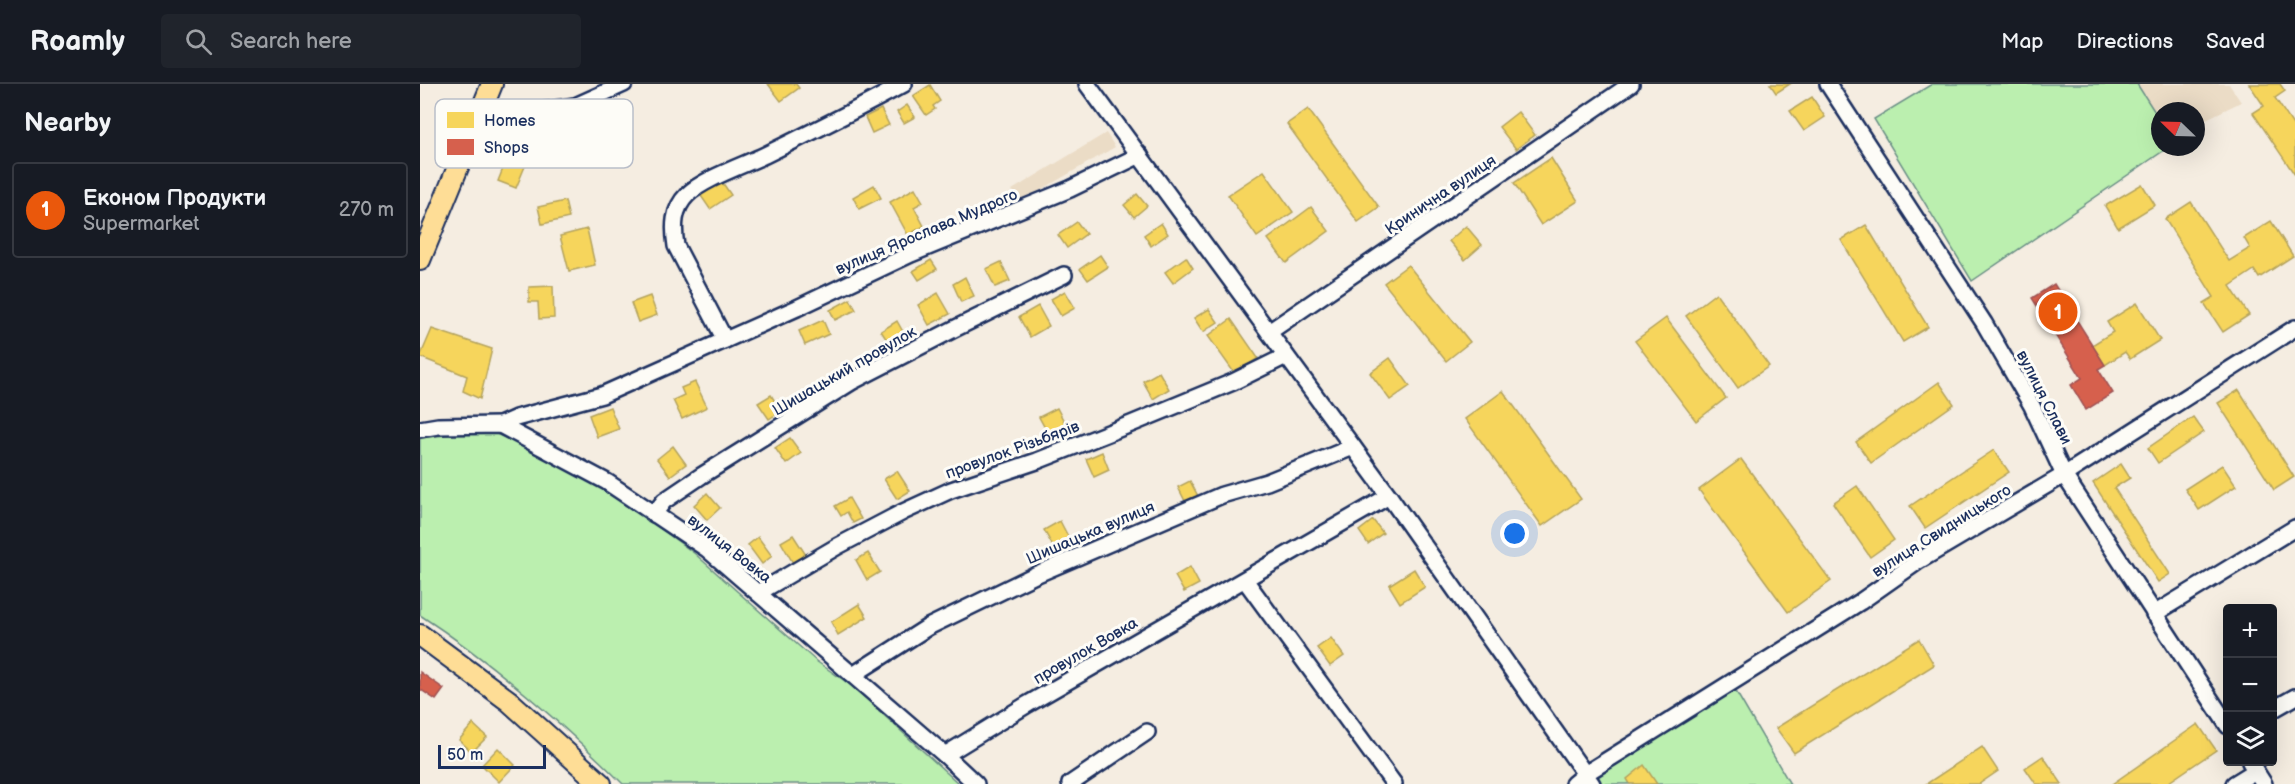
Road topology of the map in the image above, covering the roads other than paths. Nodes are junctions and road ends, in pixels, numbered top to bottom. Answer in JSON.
{"nodes":[{"id":1,"x":492,"y":84,"type":"edge"},
{"id":2,"x":624,"y":84,"type":"edge"},
{"id":3,"x":904,"y":84,"type":"edge"},
{"id":4,"x":1087,"y":84,"type":"edge"},
{"id":5,"x":1631,"y":84,"type":"edge"},
{"id":6,"x":1828,"y":84,"type":"edge"},
{"id":7,"x":486,"y":99,"type":"edge"},
{"id":8,"x":591,"y":99,"type":"edge"},
{"id":9,"x":1140,"y":155,"type":"junction"},
{"id":10,"x":458,"y":168,"type":"edge"},
{"id":11,"x":420,"y":260,"type":"edge"},
{"id":12,"x":1064,"y":275,"type":"dead end"},
{"id":13,"x":2295,"y":328,"type":"edge"},
{"id":14,"x":1269,"y":332,"type":"junction"},
{"id":15,"x":725,"y":340,"type":"junction"},
{"id":16,"x":1286,"y":356,"type":"junction"},
{"id":17,"x":500,"y":425,"type":"junction"},
{"id":18,"x":420,"y":429,"type":"edge"},
{"id":19,"x":1353,"y":447,"type":"junction"},
{"id":20,"x":2064,"y":475,"type":"junction"},
{"id":21,"x":1389,"y":496,"type":"junction"},
{"id":22,"x":654,"y":514,"type":"junction"},
{"id":23,"x":2295,"y":528,"type":"edge"},
{"id":24,"x":1245,"y":580,"type":"junction"},
{"id":25,"x":758,"y":593,"type":"junction"},
{"id":26,"x":2154,"y":614,"type":"junction"},
{"id":27,"x":420,"y":635,"type":"edge"},
{"id":28,"x":853,"y":675,"type":"junction"},
{"id":29,"x":2295,"y":697,"type":"edge"},
{"id":30,"x":2277,"y":707,"type":"edge"},
{"id":31,"x":2223,"y":718,"type":"edge"},
{"id":32,"x":1147,"y":732,"type":"dead end"},
{"id":33,"x":945,"y":754,"type":"junction"},
{"id":34,"x":2252,"y":766,"type":"edge"},
{"id":35,"x":1581,"y":781,"type":"edge"},
{"id":36,"x":601,"y":784,"type":"edge"},
{"id":37,"x":976,"y":784,"type":"edge"},
{"id":38,"x":1070,"y":784,"type":"edge"},
{"id":39,"x":1394,"y":784,"type":"edge"},
{"id":40,"x":2234,"y":784,"type":"edge"},
{"id":41,"x":2264,"y":784,"type":"edge"}],
"edges":[{"from":1,"to":7,"type":"main road"},
{"from":2,"to":8,"type":"street"},
{"from":3,"to":15,"type":"street"},
{"from":4,"to":9,"type":"street"},
{"from":5,"to":14,"type":"street","name":"Кринична вулиця"},
{"from":6,"to":20,"type":"street","name":"вулиця Слави"},
{"from":9,"to":14,"type":"street"},
{"from":9,"to":15,"type":"street","name":"вулиця Ярослава Мудрого"},
{"from":10,"to":11,"type":"main road"},
{"from":12,"to":22,"type":"street","name":"Шишацький провулок"},
{"from":13,"to":20,"type":"street","name":"вулиця Свидницького"},
{"from":14,"to":16,"type":"street"},
{"from":15,"to":17,"type":"street","name":"вулиця Ярослава Мудрого"},
{"from":16,"to":19,"type":"street"},
{"from":16,"to":25,"type":"street","name":"провулок Різьбярів"},
{"from":17,"to":18,"type":"street"},
{"from":17,"to":22,"type":"street","name":"вулиця Вовка"},
{"from":19,"to":21,"type":"street"},
{"from":19,"to":28,"type":"street","name":"Шишацька вулиця"},
{"from":20,"to":26,"type":"street","name":"вулиця Слави"},
{"from":20,"to":35,"type":"street","name":"вулиця Свидницького"},
{"from":21,"to":24,"type":"street","name":"провулок Вовка"},
{"from":21,"to":35,"type":"street"},
{"from":22,"to":25,"type":"street","name":"вулиця Вовка"},
{"from":23,"to":26,"type":"street"},
{"from":24,"to":33,"type":"street","name":"провулок Вовка"},
{"from":24,"to":39,"type":"street"},
{"from":25,"to":28,"type":"street","name":"вулиця Вовка"},
{"from":26,"to":31,"type":"street","name":"вулиця Слави"},
{"from":27,"to":36,"type":"main road"},
{"from":28,"to":33,"type":"street","name":"вулиця Вовка"},
{"from":29,"to":30,"type":"street"},
{"from":32,"to":38,"type":"street"},
{"from":33,"to":37,"type":"street","name":"вулиця Вовка"},
{"from":34,"to":40,"type":"street"},
{"from":34,"to":41,"type":"street"}]}
